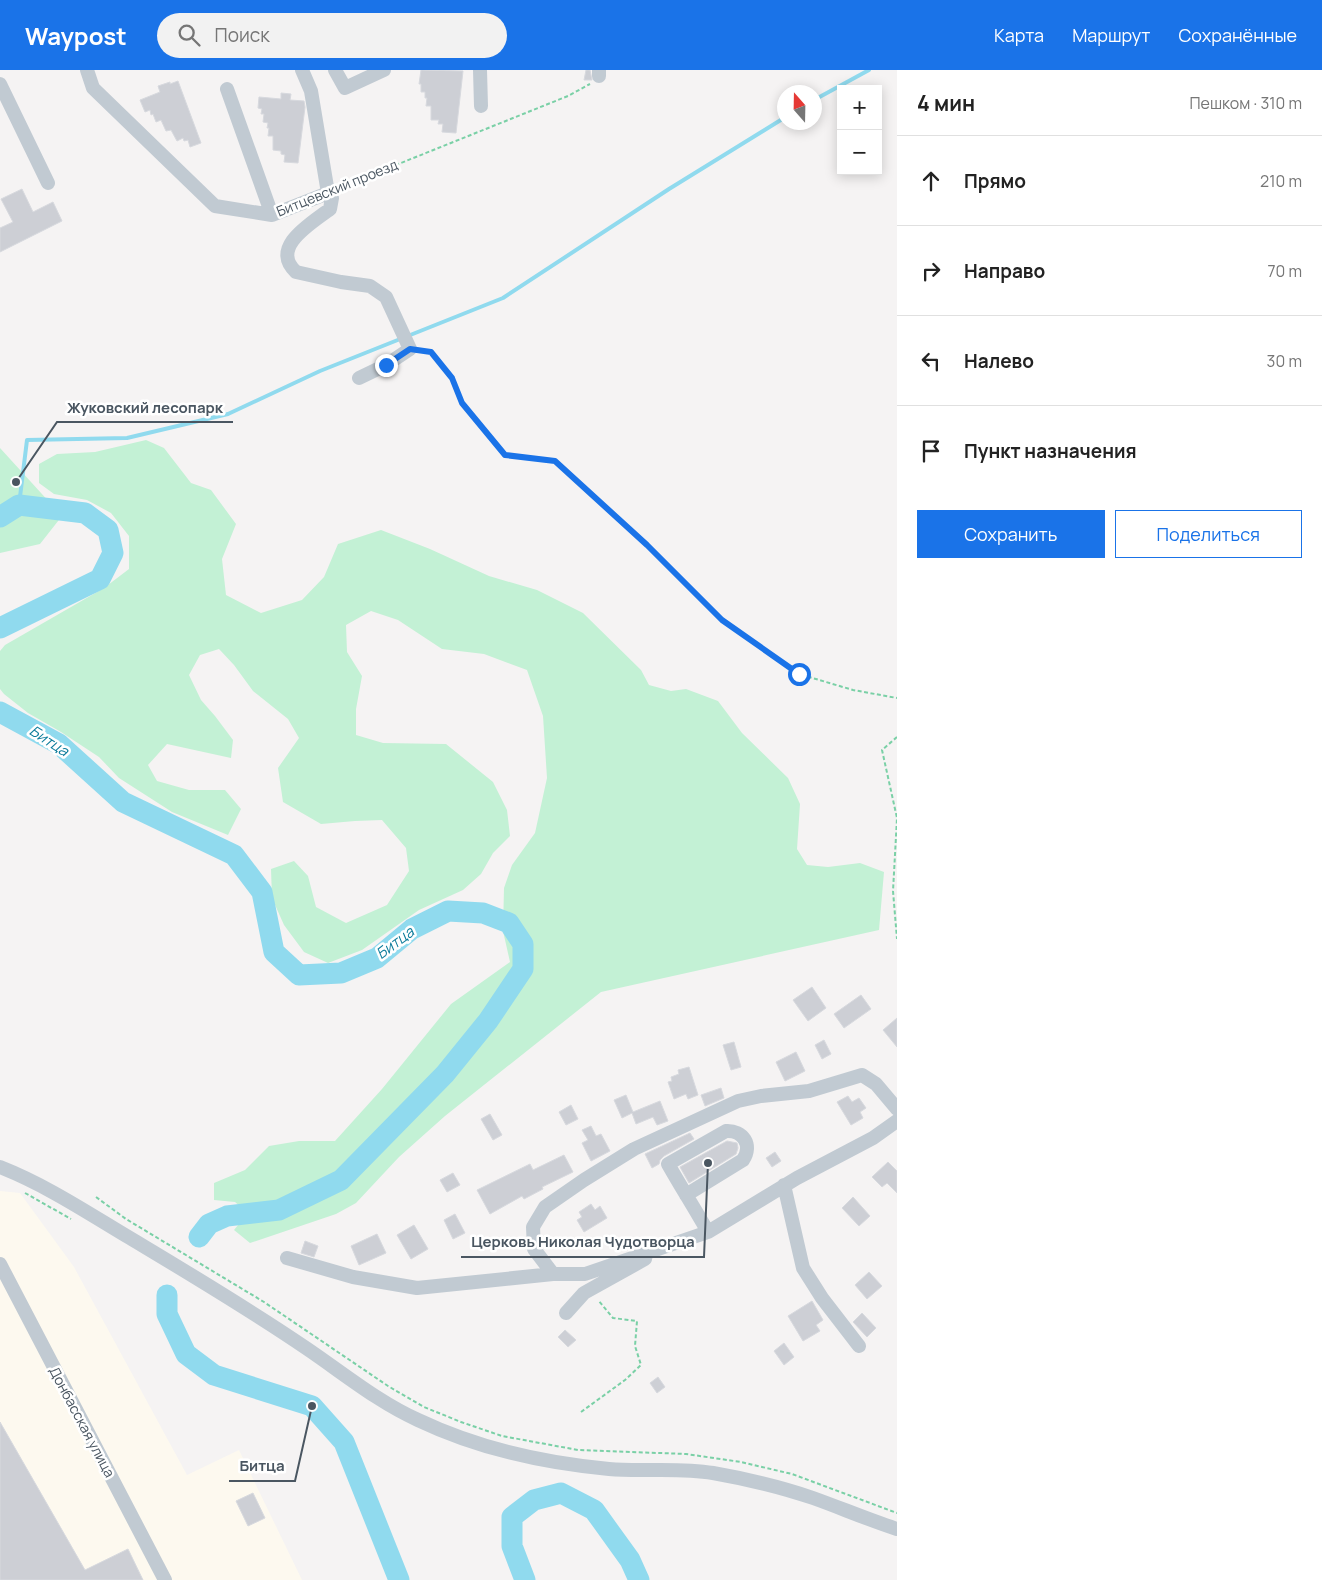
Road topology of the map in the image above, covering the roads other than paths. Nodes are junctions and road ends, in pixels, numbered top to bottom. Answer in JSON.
{"nodes":[{"id":1,"x":87,"y":70,"type":"edge"},
{"id":2,"x":302,"y":70,"type":"edge"},
{"id":3,"x":335,"y":70,"type":"edge"},
{"id":4,"x":384,"y":70,"type":"edge"},
{"id":5,"x":480,"y":70,"type":"edge"},
{"id":6,"x":0,"y":84,"type":"edge"},
{"id":7,"x":227,"y":89,"type":"dead end"},
{"id":8,"x":481,"y":106,"type":"dead end"},
{"id":9,"x":48,"y":183,"type":"dead end"},
{"id":10,"x":328,"y":192,"type":"junction"},
{"id":11,"x":272,"y":215,"type":"junction"},
{"id":12,"x":359,"y":378,"type":"dead end"},
{"id":13,"x":897,"y":1109,"type":"edge"},
{"id":14,"x":895,"y":1127,"type":"edge"},
{"id":15,"x":0,"y":1167,"type":"edge"},
{"id":16,"x":784,"y":1185,"type":"junction"},
{"id":17,"x":686,"y":1195,"type":"junction"},
{"id":18,"x":708,"y":1232,"type":"junction"},
{"id":19,"x":666,"y":1247,"type":"junction"},
{"id":20,"x":287,"y":1258,"type":"dead end"},
{"id":21,"x":0,"y":1264,"type":"edge"},
{"id":22,"x":553,"y":1274,"type":"junction"},
{"id":23,"x":566,"y":1313,"type":"dead end"},
{"id":24,"x":859,"y":1346,"type":"dead end"},
{"id":25,"x":897,"y":1529,"type":"edge"},
{"id":26,"x":165,"y":1580,"type":"edge"}],
"edges":[{"from":1,"to":11,"type":"street","name":"Битцевский проезд"},
{"from":2,"to":10,"type":"street"},
{"from":3,"to":4,"type":"street"},
{"from":5,"to":8,"type":"street"},
{"from":6,"to":9,"type":"street"},
{"from":7,"to":11,"type":"street"},
{"from":10,"to":11,"type":"street","name":"Битцевский проезд"},
{"from":10,"to":12,"type":"street"},
{"from":13,"to":22,"type":"street"},
{"from":14,"to":16,"type":"street"},
{"from":15,"to":25,"type":"street"},
{"from":16,"to":18,"type":"street"},
{"from":16,"to":24,"type":"street"},
{"from":17,"to":17,"type":"street"},
{"from":17,"to":18,"type":"street"},
{"from":18,"to":19,"type":"street"},
{"from":19,"to":22,"type":"street"},
{"from":19,"to":23,"type":"street"},
{"from":20,"to":22,"type":"street"},
{"from":21,"to":26,"type":"street","name":"Донбасская улица"}]}
